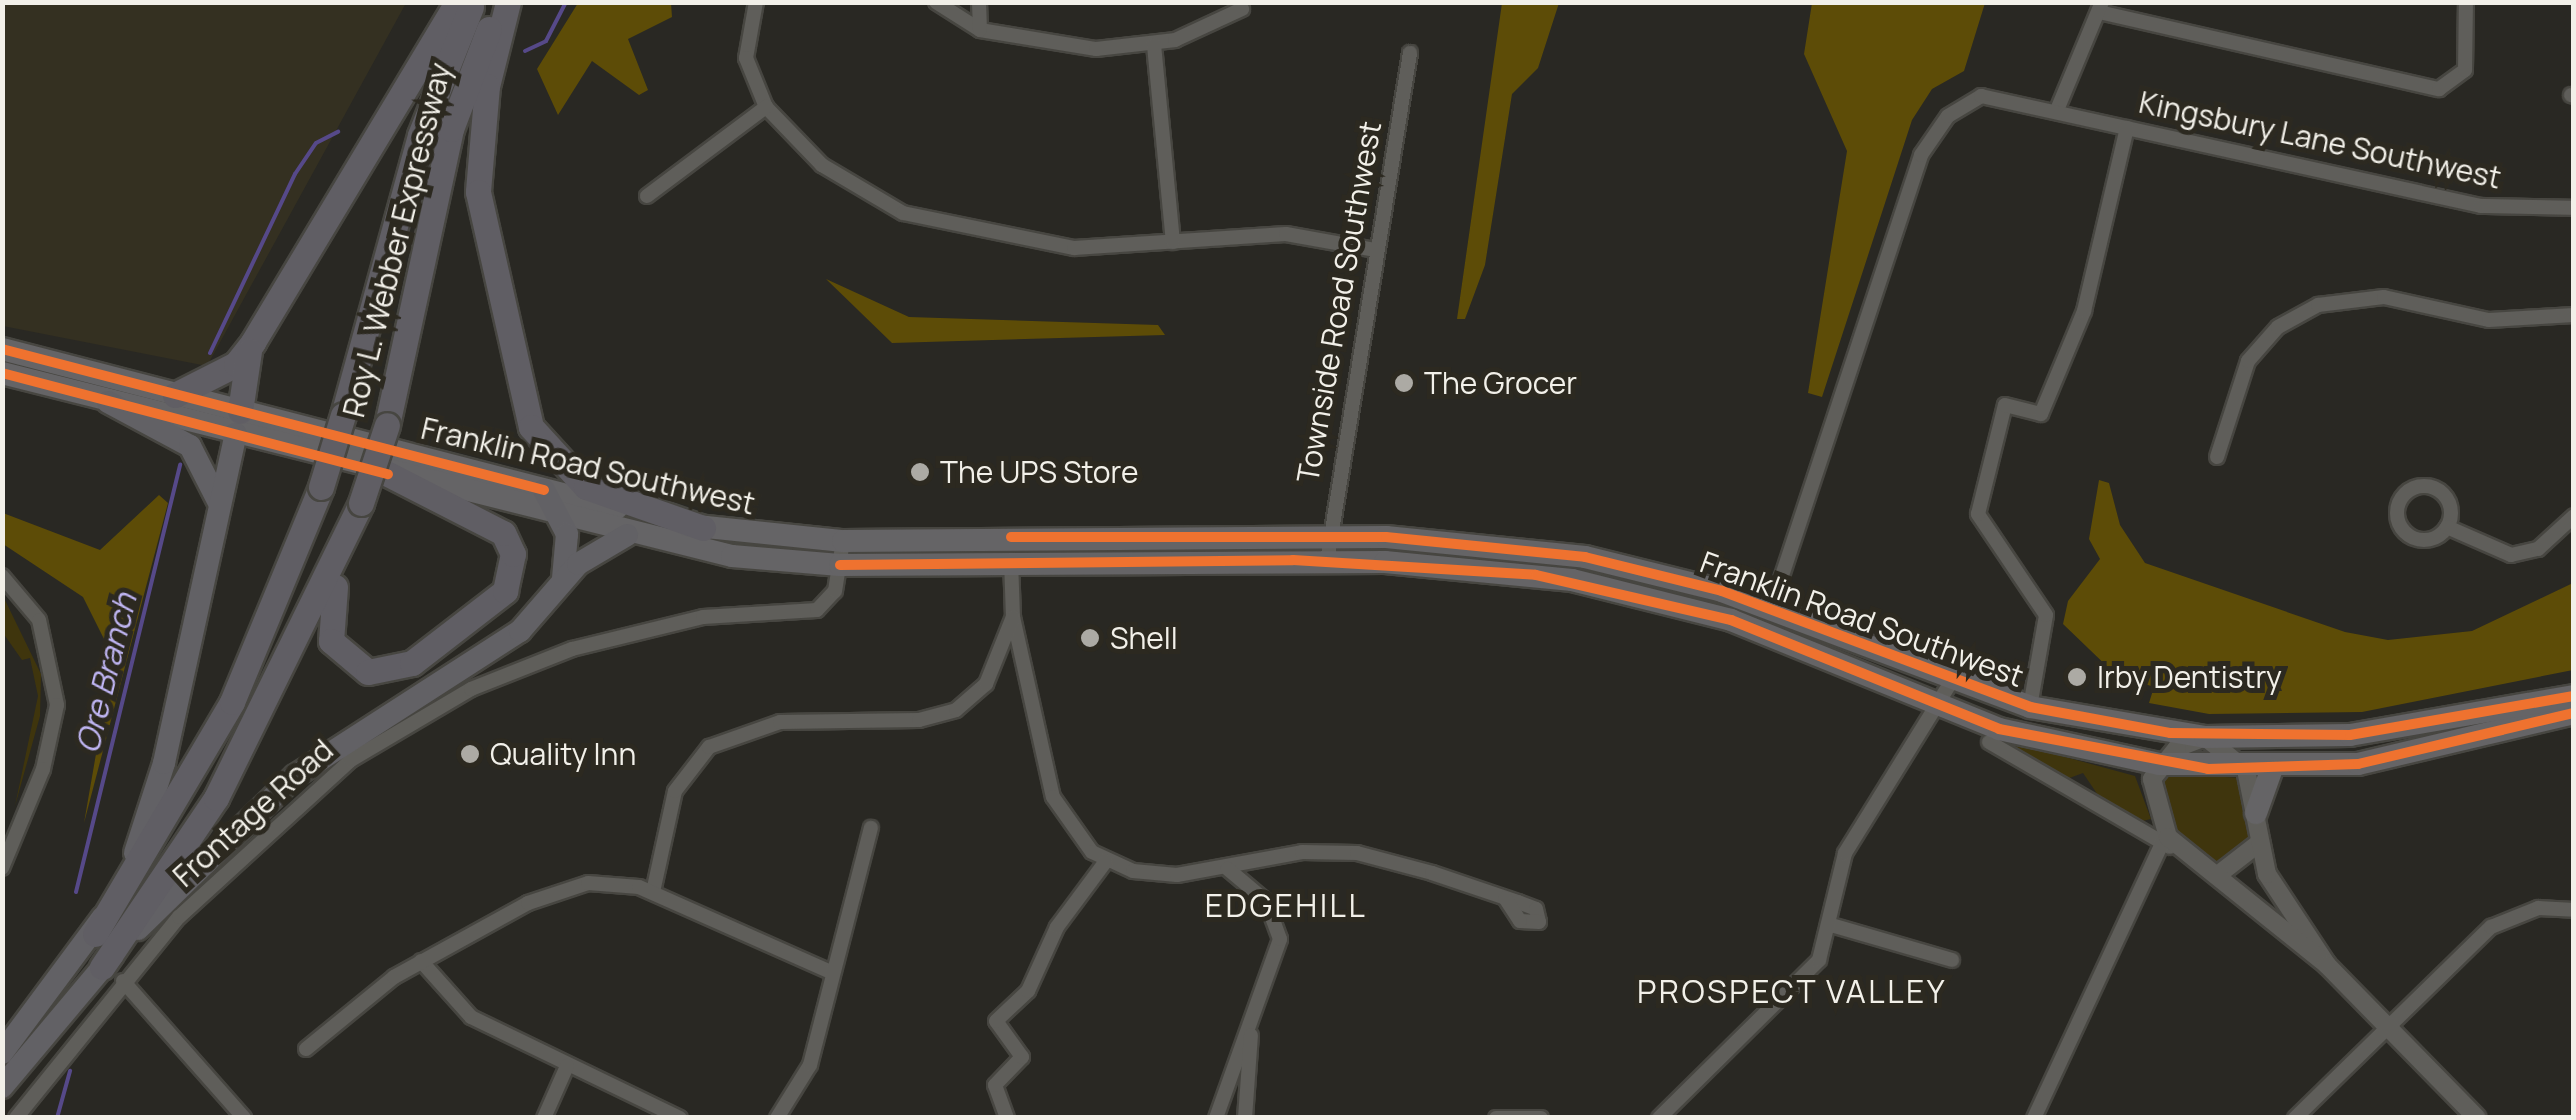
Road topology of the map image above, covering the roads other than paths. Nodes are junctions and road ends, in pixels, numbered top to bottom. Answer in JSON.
{"nodes":[{"id":1,"x":456,"y":2,"type":"edge"},
{"id":2,"x":473,"y":2,"type":"edge"},
{"id":3,"x":505,"y":2,"type":"edge"},
{"id":4,"x":756,"y":2,"type":"edge"},
{"id":5,"x":936,"y":2,"type":"edge"},
{"id":6,"x":979,"y":2,"type":"edge"},
{"id":7,"x":2466,"y":2,"type":"edge"},
{"id":8,"x":2101,"y":7,"type":"edge"},
{"id":9,"x":1242,"y":9,"type":"dead end"},
{"id":10,"x":980,"y":30,"type":"junction"},
{"id":11,"x":1154,"y":45,"type":"junction"},
{"id":12,"x":1410,"y":53,"type":"dead end"},
{"id":13,"x":766,"y":107,"type":"junction"},
{"id":14,"x":2057,"y":110,"type":"junction"},
{"id":15,"x":2127,"y":128,"type":"junction"},
{"id":16,"x":648,"y":196,"type":"dead end"},
{"id":17,"x":2574,"y":208,"type":"edge"},
{"id":18,"x":1173,"y":242,"type":"junction"},
{"id":19,"x":1375,"y":250,"type":"junction"},
{"id":20,"x":2574,"y":316,"type":"edge"},
{"id":21,"x":253,"y":342,"type":"junction"},
{"id":22,"x":2,"y":348,"type":"edge"},
{"id":23,"x":2,"y":373,"type":"edge"},
{"id":24,"x":175,"y":394,"type":"junction"},
{"id":25,"x":108,"y":402,"type":"junction"},
{"id":26,"x":238,"y":423,"type":"junction"},
{"id":27,"x":2217,"y":457,"type":"dead end"},
{"id":28,"x":388,"y":474,"type":"junction"},
{"id":29,"x":544,"y":490,"type":"junction"},
{"id":30,"x":218,"y":501,"type":"junction"},
{"id":31,"x":2574,"y":516,"type":"edge"},
{"id":32,"x":562,"y":519,"type":"junction"},
{"id":33,"x":2448,"y":527,"type":"dead end"},
{"id":34,"x":703,"y":528,"type":"junction"},
{"id":35,"x":626,"y":535,"type":"junction"},
{"id":36,"x":1329,"y":536,"type":"junction"},
{"id":37,"x":1011,"y":537,"type":"junction"},
{"id":38,"x":843,"y":541,"type":"junction"},
{"id":39,"x":338,"y":557,"type":"junction"},
{"id":40,"x":1328,"y":561,"type":"junction"},
{"id":41,"x":1011,"y":562,"type":"junction"},
{"id":42,"x":840,"y":565,"type":"junction"},
{"id":43,"x":2,"y":576,"type":"edge"},
{"id":44,"x":563,"y":579,"type":"junction"},
{"id":45,"x":1771,"y":608,"type":"junction"},
{"id":46,"x":1013,"y":617,"type":"junction"},
{"id":47,"x":1764,"y":632,"type":"junction"},
{"id":48,"x":1951,"y":682,"type":"junction"},
{"id":49,"x":2574,"y":696,"type":"edge"},
{"id":50,"x":2030,"y":707,"type":"junction"},
{"id":51,"x":1939,"y":708,"type":"junction"},
{"id":52,"x":2574,"y":712,"type":"edge"},
{"id":53,"x":2206,"y":737,"type":"junction"},
{"id":54,"x":1988,"y":742,"type":"dead end"},
{"id":55,"x":2159,"y":764,"type":"junction"},
{"id":56,"x":2246,"y":770,"type":"junction"},
{"id":57,"x":2271,"y":771,"type":"junction"},
{"id":58,"x":2256,"y":813,"type":"junction"},
{"id":59,"x":872,"y":828,"type":"dead end"},
{"id":60,"x":2259,"y":843,"type":"junction"},
{"id":61,"x":2162,"y":844,"type":"junction"},
{"id":62,"x":2188,"y":857,"type":"junction"},
{"id":63,"x":1106,"y":861,"type":"junction"},
{"id":64,"x":2,"y":868,"type":"edge"},
{"id":65,"x":1228,"y":869,"type":"junction"},
{"id":66,"x":2219,"y":874,"type":"junction"},
{"id":67,"x":652,"y":892,"type":"junction"},
{"id":68,"x":1505,"y":898,"type":"dead end"},
{"id":69,"x":2574,"y":910,"type":"edge"},
{"id":70,"x":1832,"y":925,"type":"junction"},
{"id":71,"x":95,"y":934,"type":"junction"},
{"id":72,"x":1952,"y":960,"type":"dead end"},
{"id":73,"x":421,"y":961,"type":"junction"},
{"id":74,"x":2327,"y":964,"type":"junction"},
{"id":75,"x":831,"y":972,"type":"junction"},
{"id":76,"x":112,"y":974,"type":"junction"},
{"id":77,"x":2388,"y":1026,"type":"junction"},
{"id":78,"x":1251,"y":1034,"type":"junction"},
{"id":79,"x":306,"y":1048,"type":"dead end"},
{"id":80,"x":2,"y":1053,"type":"edge"},
{"id":81,"x":567,"y":1066,"type":"junction"},
{"id":82,"x":2,"y":1087,"type":"edge"},
{"id":83,"x":16,"y":1118,"type":"edge"},
{"id":84,"x":244,"y":1118,"type":"edge"},
{"id":85,"x":544,"y":1118,"type":"edge"},
{"id":86,"x":680,"y":1118,"type":"edge"},
{"id":87,"x":777,"y":1118,"type":"edge"},
{"id":88,"x":1007,"y":1118,"type":"edge"},
{"id":89,"x":1216,"y":1118,"type":"edge"},
{"id":90,"x":1245,"y":1118,"type":"edge"},
{"id":91,"x":1496,"y":1118,"type":"edge"},
{"id":92,"x":1542,"y":1118,"type":"edge"},
{"id":93,"x":1659,"y":1118,"type":"edge"},
{"id":94,"x":2034,"y":1118,"type":"edge"},
{"id":95,"x":2295,"y":1118,"type":"edge"},
{"id":96,"x":2477,"y":1118,"type":"edge"}],
"edges":[{"from":1,"to":21,"type":"highway"},
{"from":2,"to":71,"type":"highway","name":"Roy L. Webber Expressway","bridge":true},
{"from":3,"to":34,"type":"highway"},
{"from":3,"to":39,"type":"highway","name":"Roy L. Webber Expressway","bridge":true},
{"from":4,"to":13,"type":"street"},
{"from":5,"to":10,"type":"street"},
{"from":6,"to":10,"type":"street"},
{"from":7,"to":8,"type":"street"},
{"from":8,"to":14,"type":"street"},
{"from":9,"to":11,"type":"street"},
{"from":10,"to":11,"type":"street"},
{"from":11,"to":18,"type":"street"},
{"from":12,"to":19,"type":"street","name":"Townside Road Southwest"},
{"from":13,"to":16,"type":"street"},
{"from":13,"to":18,"type":"street"},
{"from":14,"to":15,"type":"street","name":"Kingsbury Lane Southwest"},
{"from":14,"to":45,"type":"street","name":"Kingsbury Lane Southwest"},
{"from":15,"to":17,"type":"street","name":"Kingsbury Lane Southwest"},
{"from":15,"to":50,"type":"street"},
{"from":18,"to":19,"type":"street"},
{"from":19,"to":36,"type":"street","name":"Townside Road Southwest"},
{"from":20,"to":27,"type":"street"},
{"from":21,"to":24,"type":"highway"},
{"from":21,"to":26,"type":"highway"},
{"from":22,"to":24,"type":"main road"},
{"from":23,"to":25,"type":"main road"},
{"from":24,"to":26,"type":"main road"},
{"from":25,"to":26,"type":"main road"},
{"from":25,"to":30,"type":"highway"},
{"from":26,"to":28,"type":"main road","name":"Franklin Road Southwest"},
{"from":26,"to":29,"type":"main road","name":"Franklin Road Southwest"},
{"from":26,"to":30,"type":"highway"},
{"from":28,"to":32,"type":"main road","name":"Franklin Road Southwest"},
{"from":28,"to":39,"type":"highway"},
{"from":29,"to":32,"type":"highway"},
{"from":29,"to":34,"type":"main road","name":"Franklin Road Southwest"},
{"from":30,"to":71,"type":"highway"},
{"from":31,"to":33,"type":"street"},
{"from":32,"to":35,"type":"main road","name":"Franklin Road Southwest"},
{"from":32,"to":44,"type":"highway"},
{"from":34,"to":38,"type":"main road","name":"Franklin Road Southwest"},
{"from":35,"to":42,"type":"main road","name":"Franklin Road Southwest"},
{"from":35,"to":44,"type":"highway"},
{"from":36,"to":37,"type":"main road","name":"Franklin Road Southwest"},
{"from":36,"to":40,"type":"street","name":"Townside Road Southwest"},
{"from":36,"to":45,"type":"main road","name":"Franklin Road Southwest"},
{"from":37,"to":38,"type":"main road","name":"Franklin Road Southwest"},
{"from":37,"to":41,"type":"street"},
{"from":38,"to":42,"type":"street","name":"Frontage Road"},
{"from":39,"to":76,"type":"highway","name":"Roy L. Webber Expressway"},
{"from":40,"to":41,"type":"main road","name":"Franklin Road Southwest"},
{"from":40,"to":47,"type":"main road","name":"Franklin Road Southwest"},
{"from":41,"to":42,"type":"main road","name":"Franklin Road Southwest"},
{"from":41,"to":46,"type":"street"},
{"from":42,"to":76,"type":"street","name":"Frontage Road"},
{"from":43,"to":64,"type":"street"},
{"from":44,"to":76,"type":"highway"},
{"from":45,"to":47,"type":"street","name":"Kingsbury Lane Southwest"},
{"from":45,"to":48,"type":"main road","name":"Franklin Road Southwest"},
{"from":46,"to":63,"type":"street"},
{"from":46,"to":67,"type":"street"},
{"from":47,"to":51,"type":"main road","name":"Franklin Road Southwest"},
{"from":48,"to":50,"type":"main road","name":"Franklin Road Southwest"},
{"from":48,"to":51,"type":"street"},
{"from":49,"to":53,"type":"main road","name":"Franklin Road Southwest"},
{"from":50,"to":53,"type":"main road","name":"Franklin Road Southwest"},
{"from":51,"to":55,"type":"main road","name":"Franklin Road Southwest"},
{"from":51,"to":70,"type":"street"},
{"from":52,"to":57,"type":"main road","name":"Franklin Road Southwest"},
{"from":53,"to":55,"type":"street"},
{"from":53,"to":56,"type":"street"},
{"from":54,"to":61,"type":"street"},
{"from":55,"to":56,"type":"main road","name":"Franklin Road Southwest"},
{"from":55,"to":62,"type":"street"},
{"from":56,"to":57,"type":"main road","name":"Franklin Road Southwest"},
{"from":56,"to":58,"type":"street"},
{"from":57,"to":58,"type":"main road"},
{"from":58,"to":60,"type":"street"},
{"from":59,"to":75,"type":"street"},
{"from":60,"to":66,"type":"street"},
{"from":60,"to":74,"type":"street"},
{"from":61,"to":62,"type":"street"},
{"from":61,"to":94,"type":"street"},
{"from":62,"to":66,"type":"street"},
{"from":63,"to":65,"type":"street"},
{"from":63,"to":88,"type":"street"},
{"from":65,"to":68,"type":"street"},
{"from":65,"to":78,"type":"street"},
{"from":66,"to":74,"type":"street"},
{"from":67,"to":73,"type":"street"},
{"from":67,"to":75,"type":"street"},
{"from":69,"to":77,"type":"street"},
{"from":70,"to":72,"type":"street"},
{"from":70,"to":93,"type":"street"},
{"from":71,"to":80,"type":"highway"},
{"from":73,"to":79,"type":"street"},
{"from":73,"to":81,"type":"street"},
{"from":74,"to":77,"type":"street"},
{"from":75,"to":87,"type":"street"},
{"from":76,"to":82,"type":"highway"},
{"from":76,"to":83,"type":"street","name":"Frontage Road"},
{"from":76,"to":84,"type":"street"},
{"from":77,"to":95,"type":"street"},
{"from":77,"to":96,"type":"street"},
{"from":78,"to":89,"type":"street"},
{"from":78,"to":90,"type":"street"},
{"from":81,"to":85,"type":"street"},
{"from":81,"to":86,"type":"street"},
{"from":91,"to":92,"type":"street"}]}
